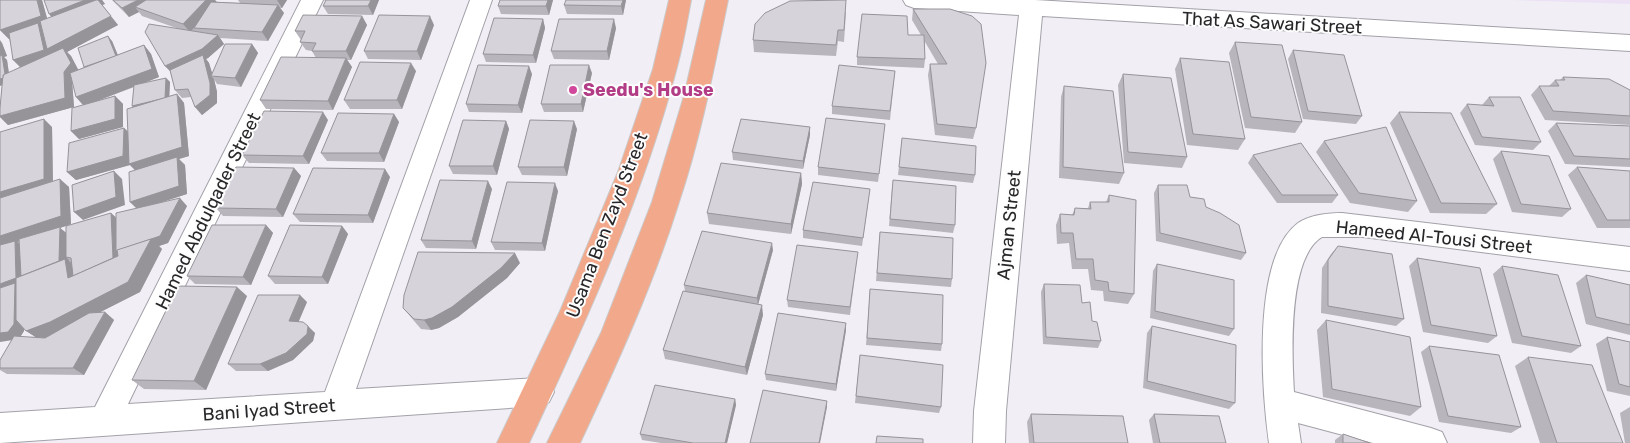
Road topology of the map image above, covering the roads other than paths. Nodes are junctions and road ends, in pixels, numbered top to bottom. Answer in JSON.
{"nodes":[{"id":1,"x":312,"y":0,"type":"edge"},
{"id":2,"x":481,"y":0,"type":"edge"},
{"id":3,"x":680,"y":0,"type":"edge"},
{"id":4,"x":717,"y":0,"type":"edge"},
{"id":5,"x":914,"y":0,"type":"edge"},
{"id":6,"x":1032,"y":8,"type":"junction"},
{"id":7,"x":1203,"y":10,"type":"edge"},
{"id":8,"x":1630,"y":43,"type":"edge"},
{"id":9,"x":1630,"y":259,"type":"edge"},
{"id":10,"x":538,"y":392,"type":"junction"},
{"id":11,"x":1279,"y":403,"type":"junction"},
{"id":12,"x":335,"y":406,"type":"junction"},
{"id":13,"x":104,"y":421,"type":"junction"},
{"id":14,"x":0,"y":428,"type":"edge"},
{"id":15,"x":513,"y":443,"type":"edge"},
{"id":16,"x":563,"y":443,"type":"edge"},
{"id":17,"x":989,"y":443,"type":"edge"},
{"id":18,"x":1285,"y":443,"type":"edge"},
{"id":19,"x":1431,"y":443,"type":"edge"}],
"edges":[{"from":1,"to":13,"type":"street","name":"Hamed Abdulqader Street"},
{"from":2,"to":12,"type":"street"},
{"from":3,"to":10,"type":"highway","name":"Usama Ben Zayd Street"},
{"from":4,"to":16,"type":"highway"},
{"from":5,"to":6,"type":"street","name":"That As Sawari Street"},
{"from":6,"to":7,"type":"street","name":"That As Sawari Street"},
{"from":6,"to":17,"type":"street","name":"Ajman Street"},
{"from":7,"to":8,"type":"street","name":"That As Sawari Street"},
{"from":9,"to":11,"type":"street","name":"Hameed Al-Tousi Street"},
{"from":10,"to":12,"type":"street","name":"Bani Iyad Street"},
{"from":10,"to":15,"type":"highway","name":"Usama Ben Zayd Street"},
{"from":11,"to":18,"type":"street","name":"Hameed Al-Tousi Street"},
{"from":11,"to":19,"type":"street"},
{"from":12,"to":13,"type":"street","name":"Bani Iyad Street"},
{"from":13,"to":14,"type":"street","name":"Bani Iyad Street"}]}
